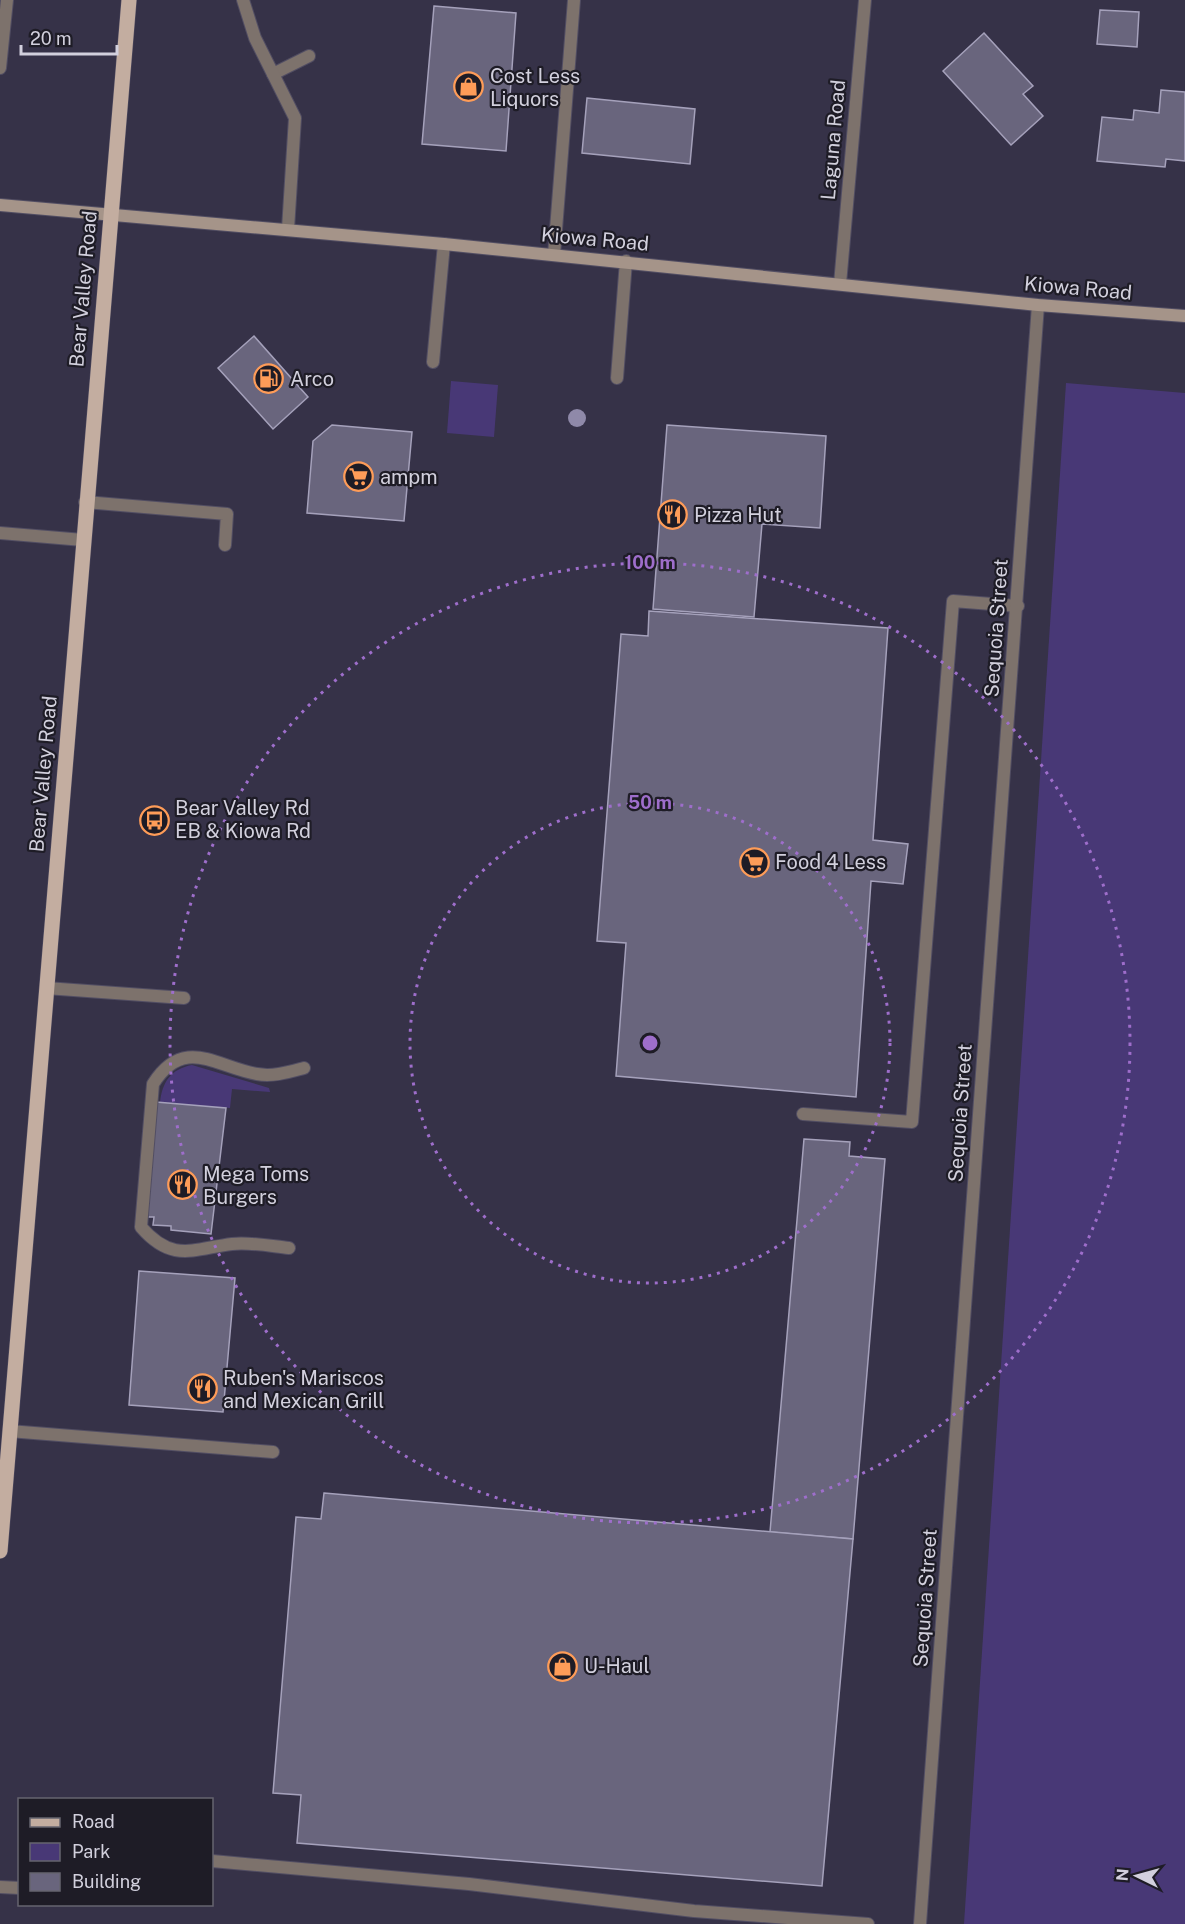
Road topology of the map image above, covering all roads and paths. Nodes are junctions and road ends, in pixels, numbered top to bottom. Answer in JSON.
{"nodes":[{"id":1,"x":7,"y":0,"type":"edge"},
{"id":2,"x":129,"y":0,"type":"edge"},
{"id":3,"x":243,"y":0,"type":"edge"},
{"id":4,"x":574,"y":0,"type":"edge"},
{"id":5,"x":866,"y":0,"type":"edge"},
{"id":6,"x":309,"y":56,"type":"dead end"},
{"id":7,"x":0,"y":68,"type":"edge"},
{"id":8,"x":273,"y":74,"type":"junction"},
{"id":9,"x":0,"y":205,"type":"edge"},
{"id":10,"x":111,"y":214,"type":"junction"},
{"id":11,"x":288,"y":229,"type":"junction"},
{"id":12,"x":444,"y":244,"type":"junction"},
{"id":13,"x":554,"y":255,"type":"junction"},
{"id":14,"x":626,"y":261,"type":"junction"},
{"id":15,"x":840,"y":284,"type":"junction"},
{"id":16,"x":1038,"y":305,"type":"junction"},
{"id":17,"x":1185,"y":316,"type":"edge"},
{"id":18,"x":433,"y":362,"type":"dead end"},
{"id":19,"x":617,"y":378,"type":"dead end"},
{"id":20,"x":85,"y":502,"type":"junction"},
{"id":21,"x":0,"y":533,"type":"edge"},
{"id":22,"x":83,"y":540,"type":"junction"},
{"id":23,"x":225,"y":545,"type":"dead end"},
{"id":24,"x":1018,"y":606,"type":"junction"},
{"id":25,"x":46,"y":988,"type":"junction"},
{"id":26,"x":184,"y":998,"type":"dead end"},
{"id":27,"x":304,"y":1068,"type":"dead end"},
{"id":28,"x":803,"y":1114,"type":"dead end"},
{"id":29,"x":289,"y":1248,"type":"dead end"},
{"id":30,"x":9,"y":1431,"type":"junction"},
{"id":31,"x":273,"y":1452,"type":"dead end"},
{"id":32,"x":0,"y":1551,"type":"edge"},
{"id":33,"x":213,"y":1861,"type":"edge"},
{"id":34,"x":0,"y":1887,"type":"edge"},
{"id":35,"x":18,"y":1888,"type":"edge"},
{"id":36,"x":868,"y":1924,"type":"edge"},
{"id":37,"x":920,"y":1924,"type":"edge"}],
"edges":[{"from":1,"to":7,"type":"street"},
{"from":2,"to":10,"type":"main road","name":"Bear Valley Road"},
{"from":3,"to":8,"type":"street"},
{"from":4,"to":13,"type":"street"},
{"from":5,"to":15,"type":"street","name":"Laguna Road"},
{"from":6,"to":8,"type":"street"},
{"from":8,"to":11,"type":"street"},
{"from":9,"to":10,"type":"street","name":"Kiowa Road"},
{"from":10,"to":11,"type":"street","name":"Kiowa Road"},
{"from":10,"to":20,"type":"main road","name":"Bear Valley Road"},
{"from":11,"to":12,"type":"street","name":"Kiowa Road"},
{"from":12,"to":13,"type":"street","name":"Kiowa Road"},
{"from":12,"to":18,"type":"street"},
{"from":13,"to":14,"type":"street","name":"Kiowa Road"},
{"from":14,"to":15,"type":"street","name":"Kiowa Road"},
{"from":14,"to":19,"type":"street"},
{"from":15,"to":16,"type":"street","name":"Kiowa Road"},
{"from":16,"to":17,"type":"street","name":"Kiowa Road"},
{"from":16,"to":24,"type":"street","name":"Sequoia Street"},
{"from":20,"to":22,"type":"main road","name":"Bear Valley Road"},
{"from":20,"to":23,"type":"street"},
{"from":21,"to":22,"type":"street"},
{"from":22,"to":25,"type":"main road","name":"Bear Valley Road"},
{"from":24,"to":28,"type":"street"},
{"from":24,"to":37,"type":"street","name":"Sequoia Street"},
{"from":25,"to":26,"type":"street"},
{"from":25,"to":30,"type":"main road","name":"Bear Valley Road"},
{"from":27,"to":29,"type":"street"},
{"from":30,"to":31,"type":"street"},
{"from":30,"to":32,"type":"main road","name":"Bear Valley Road"},
{"from":33,"to":36,"type":"street"},
{"from":34,"to":35,"type":"street"}]}
